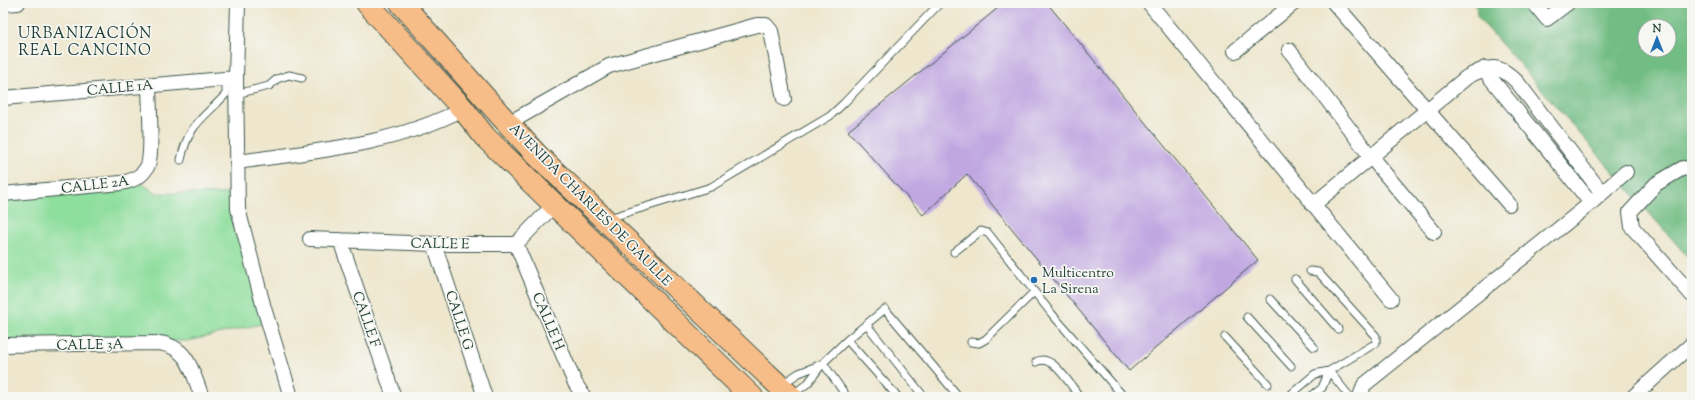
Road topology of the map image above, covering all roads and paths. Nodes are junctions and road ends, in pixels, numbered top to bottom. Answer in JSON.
{"nodes":[{"id":1,"x":18,"y":3,"type":"edge"},
{"id":2,"x":238,"y":3,"type":"edge"},
{"id":3,"x":367,"y":3,"type":"edge"},
{"id":4,"x":401,"y":3,"type":"edge"},
{"id":5,"x":940,"y":3,"type":"edge"},
{"id":6,"x":1149,"y":3,"type":"edge"},
{"id":7,"x":1294,"y":3,"type":"edge"},
{"id":8,"x":1334,"y":3,"type":"edge"},
{"id":9,"x":1534,"y":3,"type":"edge"},
{"id":10,"x":1568,"y":3,"type":"edge"},
{"id":11,"x":3,"y":4,"type":"edge"},
{"id":12,"x":1289,"y":50,"type":"dead end"},
{"id":13,"x":1236,"y":51,"type":"dead end"},
{"id":14,"x":1484,"y":68,"type":"junction"},
{"id":15,"x":231,"y":78,"type":"junction"},
{"id":16,"x":302,"y":78,"type":"dead end"},
{"id":17,"x":149,"y":84,"type":"junction"},
{"id":18,"x":236,"y":94,"type":"junction"},
{"id":19,"x":3,"y":98,"type":"edge"},
{"id":20,"x":784,"y":98,"type":"dead end"},
{"id":21,"x":462,"y":109,"type":"junction"},
{"id":22,"x":1428,"y":109,"type":"junction"},
{"id":23,"x":509,"y":123,"type":"junction"},
{"id":24,"x":1371,"y":157,"type":"junction"},
{"id":25,"x":181,"y":160,"type":"dead end"},
{"id":26,"x":237,"y":162,"type":"junction"},
{"id":27,"x":1692,"y":170,"type":"edge"},
{"id":28,"x":1626,"y":172,"type":"dead end"},
{"id":29,"x":1602,"y":193,"type":"junction"},
{"id":30,"x":3,"y":194,"type":"edge"},
{"id":31,"x":584,"y":200,"type":"junction"},
{"id":32,"x":1591,"y":203,"type":"junction"},
{"id":33,"x":1509,"y":204,"type":"dead end"},
{"id":34,"x":554,"y":205,"type":"junction"},
{"id":35,"x":1313,"y":205,"type":"junction"},
{"id":36,"x":604,"y":220,"type":"junction"},
{"id":37,"x":1434,"y":232,"type":"dead end"},
{"id":38,"x":588,"y":237,"type":"junction"},
{"id":39,"x":310,"y":239,"type":"dead end"},
{"id":40,"x":624,"y":239,"type":"junction"},
{"id":41,"x":340,"y":240,"type":"junction"},
{"id":42,"x":434,"y":244,"type":"junction"},
{"id":43,"x":516,"y":244,"type":"junction"},
{"id":44,"x":954,"y":252,"type":"dead end"},
{"id":45,"x":1310,"y":271,"type":"dead end"},
{"id":46,"x":1294,"y":279,"type":"dead end"},
{"id":47,"x":1034,"y":292,"type":"junction"},
{"id":48,"x":1692,"y":295,"type":"edge"},
{"id":49,"x":1270,"y":298,"type":"dead end"},
{"id":50,"x":1391,"y":299,"type":"dead end"},
{"id":51,"x":1247,"y":317,"type":"dead end"},
{"id":52,"x":866,"y":324,"type":"junction"},
{"id":53,"x":1338,"y":329,"type":"dead end"},
{"id":54,"x":1224,"y":337,"type":"dead end"},
{"id":55,"x":847,"y":340,"type":"junction"},
{"id":56,"x":971,"y":342,"type":"dead end"},
{"id":57,"x":1692,"y":344,"type":"edge"},
{"id":58,"x":3,"y":345,"type":"edge"},
{"id":59,"x":1314,"y":347,"type":"dead end"},
{"id":60,"x":1036,"y":362,"type":"dead end"},
{"id":61,"x":823,"y":363,"type":"junction"},
{"id":62,"x":1291,"y":366,"type":"dead end"},
{"id":63,"x":1329,"y":371,"type":"junction"},
{"id":64,"x":1268,"y":384,"type":"dead end"},
{"id":65,"x":787,"y":393,"type":"edge"},
{"id":66,"x":202,"y":397,"type":"edge"},
{"id":67,"x":291,"y":397,"type":"edge"},
{"id":68,"x":394,"y":397,"type":"edge"},
{"id":69,"x":485,"y":397,"type":"edge"},
{"id":70,"x":584,"y":397,"type":"edge"},
{"id":71,"x":752,"y":397,"type":"edge"},
{"id":72,"x":847,"y":397,"type":"edge"},
{"id":73,"x":898,"y":397,"type":"edge"},
{"id":74,"x":924,"y":397,"type":"edge"},
{"id":75,"x":959,"y":397,"type":"edge"},
{"id":76,"x":1080,"y":397,"type":"edge"},
{"id":77,"x":1124,"y":397,"type":"edge"},
{"id":78,"x":1288,"y":397,"type":"edge"},
{"id":79,"x":1310,"y":397,"type":"edge"},
{"id":80,"x":1350,"y":397,"type":"edge"},
{"id":81,"x":1360,"y":397,"type":"edge"},
{"id":82,"x":1633,"y":397,"type":"edge"}],
"edges":[{"from":1,"to":11,"type":"street"},
{"from":2,"to":15,"type":"street"},
{"from":3,"to":21,"type":"main road","name":"AVENIDA CHARLES DE GAULLE"},
{"from":4,"to":23,"type":"main road","name":"AVENIDA CHARLES DE GAULLE"},
{"from":5,"to":36,"type":"lane"},
{"from":6,"to":35,"type":"street"},
{"from":7,"to":13,"type":"street"},
{"from":8,"to":22,"type":"street"},
{"from":9,"to":10,"type":"street"},
{"from":12,"to":24,"type":"street"},
{"from":14,"to":22,"type":"street"},
{"from":14,"to":29,"type":"street"},
{"from":14,"to":32,"type":"street"},
{"from":15,"to":17,"type":"street","name":"CALLE 1A"},
{"from":15,"to":18,"type":"street"},
{"from":15,"to":25,"type":"lane"},
{"from":16,"to":18,"type":"lane"},
{"from":17,"to":19,"type":"street","name":"CALLE 1A"},
{"from":17,"to":30,"type":"street","name":"CALLE 2A"},
{"from":18,"to":26,"type":"street"},
{"from":20,"to":23,"type":"street"},
{"from":21,"to":26,"type":"street"},
{"from":21,"to":34,"type":"main road","name":"AVENIDA CHARLES DE GAULLE"},
{"from":22,"to":24,"type":"street"},
{"from":22,"to":33,"type":"street"},
{"from":23,"to":31,"type":"main road","name":"AVENIDA CHARLES DE GAULLE"},
{"from":24,"to":35,"type":"street"},
{"from":24,"to":37,"type":"street"},
{"from":26,"to":67,"type":"street"},
{"from":27,"to":48,"type":"street"},
{"from":28,"to":29,"type":"street"},
{"from":29,"to":32,"type":"street"},
{"from":31,"to":34,"type":"main road"},
{"from":31,"to":36,"type":"main road","name":"AVENIDA CHARLES DE GAULLE"},
{"from":32,"to":81,"type":"street"},
{"from":34,"to":38,"type":"main road","name":"AVENIDA CHARLES DE GAULLE"},
{"from":34,"to":43,"type":"street"},
{"from":35,"to":50,"type":"street"},
{"from":36,"to":40,"type":"main road","name":"AVENIDA CHARLES DE GAULLE"},
{"from":38,"to":40,"type":"main road"},
{"from":38,"to":71,"type":"main road","name":"AVENIDA CHARLES DE GAULLE"},
{"from":39,"to":41,"type":"street","name":"CALLE E"},
{"from":40,"to":65,"type":"main road","name":"AVENIDA CHARLES DE GAULLE"},
{"from":41,"to":42,"type":"street","name":"CALLE E"},
{"from":41,"to":68,"type":"street","name":"CALLE F"},
{"from":42,"to":43,"type":"street","name":"CALLE E"},
{"from":42,"to":69,"type":"street","name":"CALLE G"},
{"from":43,"to":70,"type":"street","name":"CALLE H"},
{"from":44,"to":47,"type":"lane"},
{"from":45,"to":63,"type":"lane"},
{"from":46,"to":53,"type":"lane"},
{"from":47,"to":56,"type":"lane"},
{"from":47,"to":77,"type":"lane"},
{"from":49,"to":59,"type":"lane"},
{"from":51,"to":62,"type":"lane"},
{"from":52,"to":55,"type":"lane"},
{"from":52,"to":74,"type":"lane"},
{"from":52,"to":75,"type":"lane"},
{"from":54,"to":64,"type":"lane"},
{"from":55,"to":61,"type":"lane"},
{"from":55,"to":73,"type":"lane"},
{"from":57,"to":82,"type":"street"},
{"from":58,"to":66,"type":"street","name":"CALLE 3A"},
{"from":60,"to":76,"type":"lane"},
{"from":61,"to":65,"type":"lane"},
{"from":61,"to":65,"type":"lane"},
{"from":61,"to":72,"type":"lane"},
{"from":63,"to":78,"type":"lane"},
{"from":63,"to":79,"type":"lane"},
{"from":63,"to":80,"type":"lane"}]}
